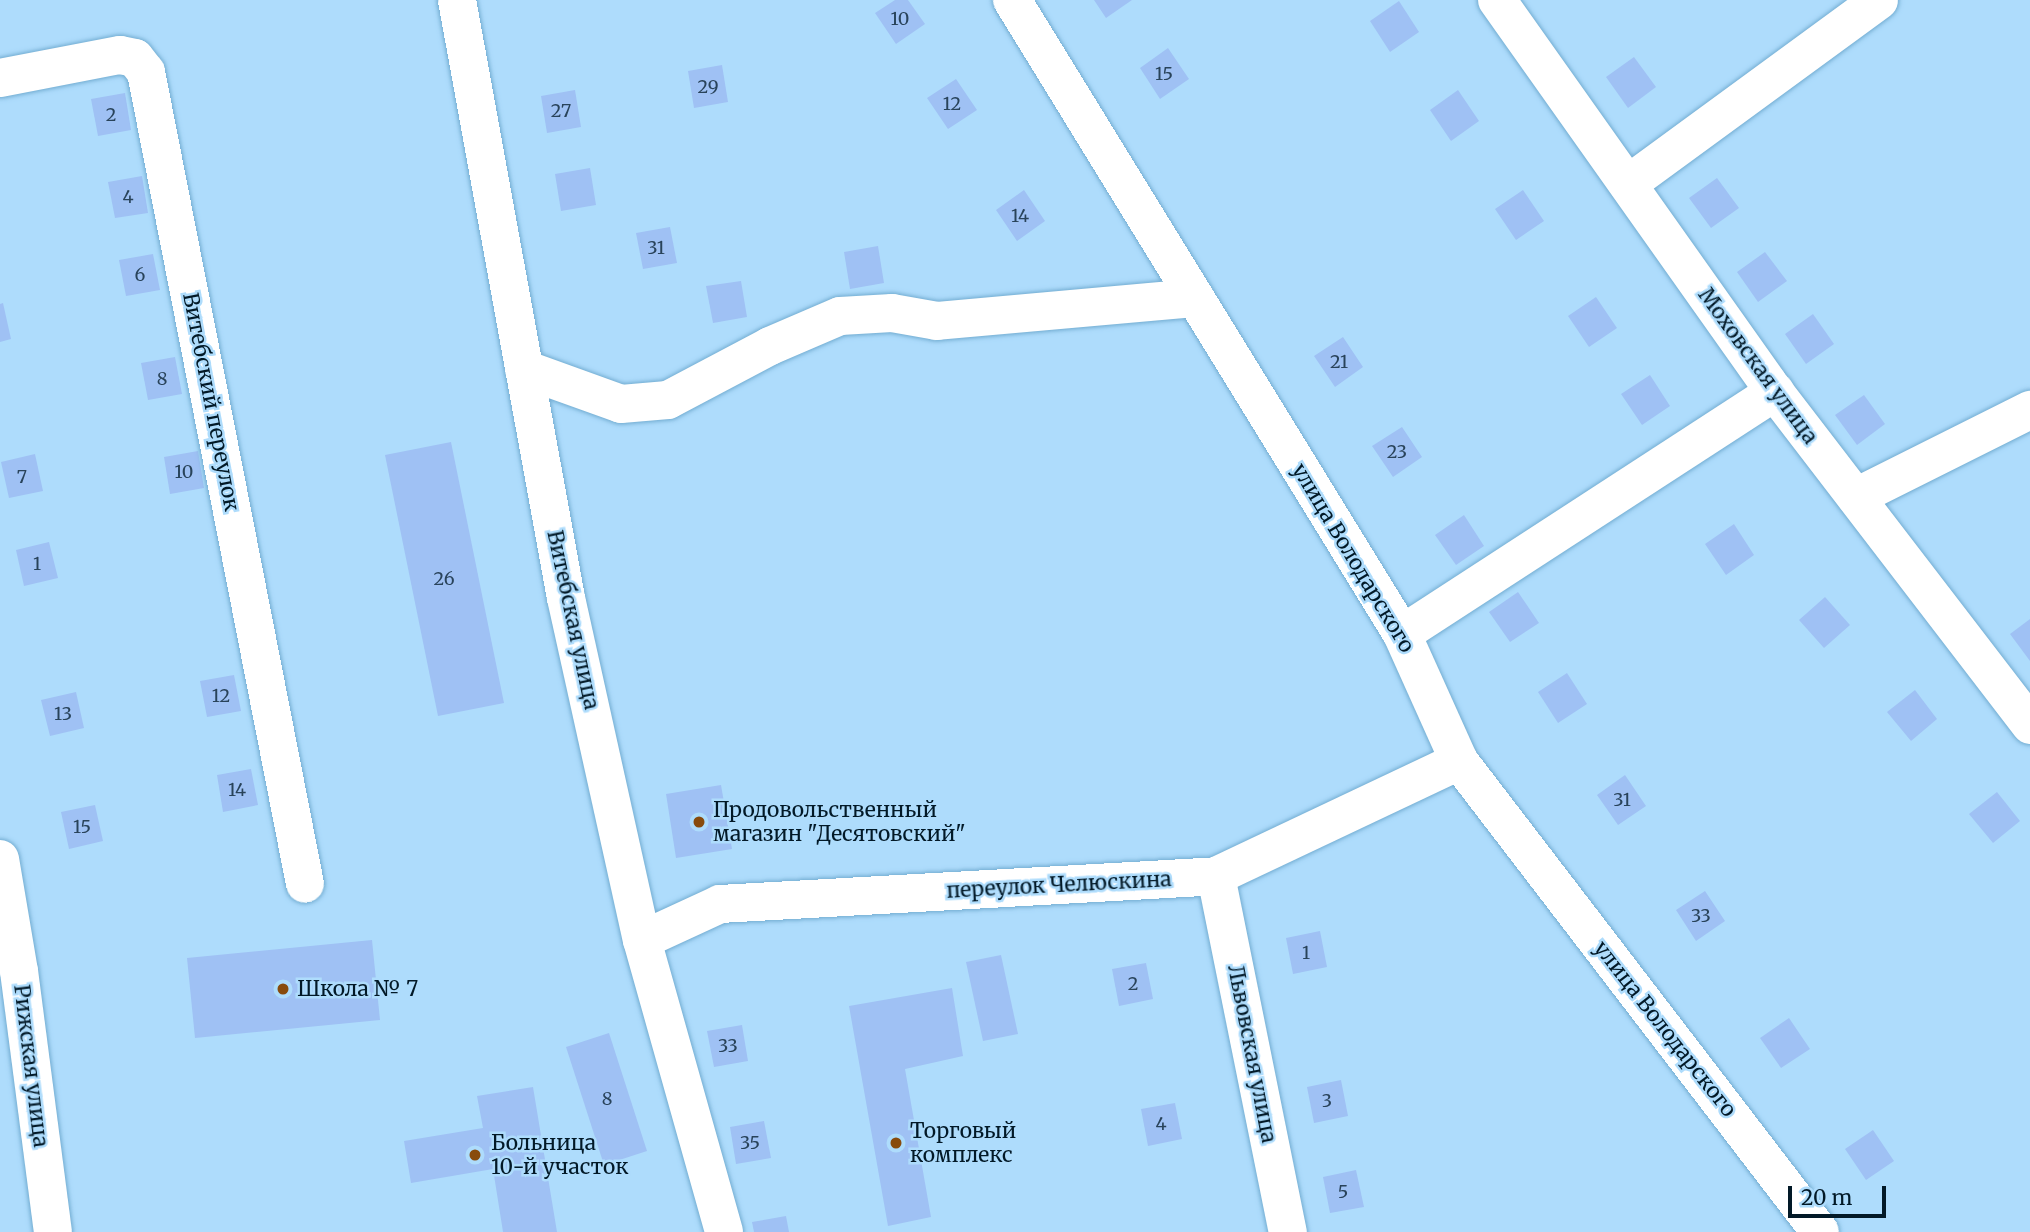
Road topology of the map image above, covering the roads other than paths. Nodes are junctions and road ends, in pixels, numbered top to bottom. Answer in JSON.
{"nodes":[{"id":1,"x":457,"y":0,"type":"edge"},
{"id":2,"x":1012,"y":0,"type":"edge"},
{"id":3,"x":1497,"y":0,"type":"edge"},
{"id":4,"x":1879,"y":0,"type":"edge"},
{"id":5,"x":0,"y":78,"type":"edge"},
{"id":6,"x":1628,"y":184,"type":"junction"},
{"id":7,"x":1195,"y":298,"type":"junction"},
{"id":8,"x":524,"y":369,"type":"junction"},
{"id":9,"x":1775,"y":392,"type":"junction"},
{"id":10,"x":2030,"y":410,"type":"edge"},
{"id":11,"x":1856,"y":498,"type":"junction"},
{"id":12,"x":1402,"y":634,"type":"junction"},
{"id":13,"x":2030,"y":725,"type":"edge"},
{"id":14,"x":1459,"y":761,"type":"junction"},
{"id":15,"x":0,"y":859,"type":"edge"},
{"id":16,"x":1216,"y":876,"type":"junction"},
{"id":17,"x":305,"y":884,"type":"dead end"},
{"id":18,"x":642,"y":940,"type":"junction"},
{"id":19,"x":9,"y":972,"type":"edge"},
{"id":20,"x":53,"y":1232,"type":"edge"},
{"id":21,"x":724,"y":1232,"type":"edge"},
{"id":22,"x":1288,"y":1232,"type":"edge"},
{"id":23,"x":1820,"y":1232,"type":"edge"}],
"edges":[{"from":1,"to":8,"type":"street","name":"Витебская улица"},
{"from":2,"to":7,"type":"street","name":"улица Володарского"},
{"from":3,"to":6,"type":"street","name":"Моховская улица"},
{"from":4,"to":6,"type":"street"},
{"from":5,"to":17,"type":"street","name":"Витебский переулок"},
{"from":6,"to":9,"type":"street","name":"Моховская улица"},
{"from":7,"to":8,"type":"street"},
{"from":7,"to":12,"type":"street","name":"улица Володарского"},
{"from":8,"to":18,"type":"street","name":"Витебская улица"},
{"from":9,"to":11,"type":"street","name":"Моховская улица"},
{"from":9,"to":12,"type":"street"},
{"from":10,"to":11,"type":"street"},
{"from":11,"to":13,"type":"street","name":"Моховская улица"},
{"from":12,"to":14,"type":"street","name":"улица Володарского"},
{"from":14,"to":16,"type":"street","name":"переулок Челюскина"},
{"from":14,"to":23,"type":"street","name":"улица Володарского"},
{"from":15,"to":19,"type":"street","name":"Рижская улица"},
{"from":16,"to":18,"type":"street","name":"переулок Челюскина"},
{"from":16,"to":22,"type":"street","name":"Львовская улица"},
{"from":18,"to":21,"type":"street","name":"Витебская улица"},
{"from":19,"to":20,"type":"street","name":"Рижская улица"}]}
